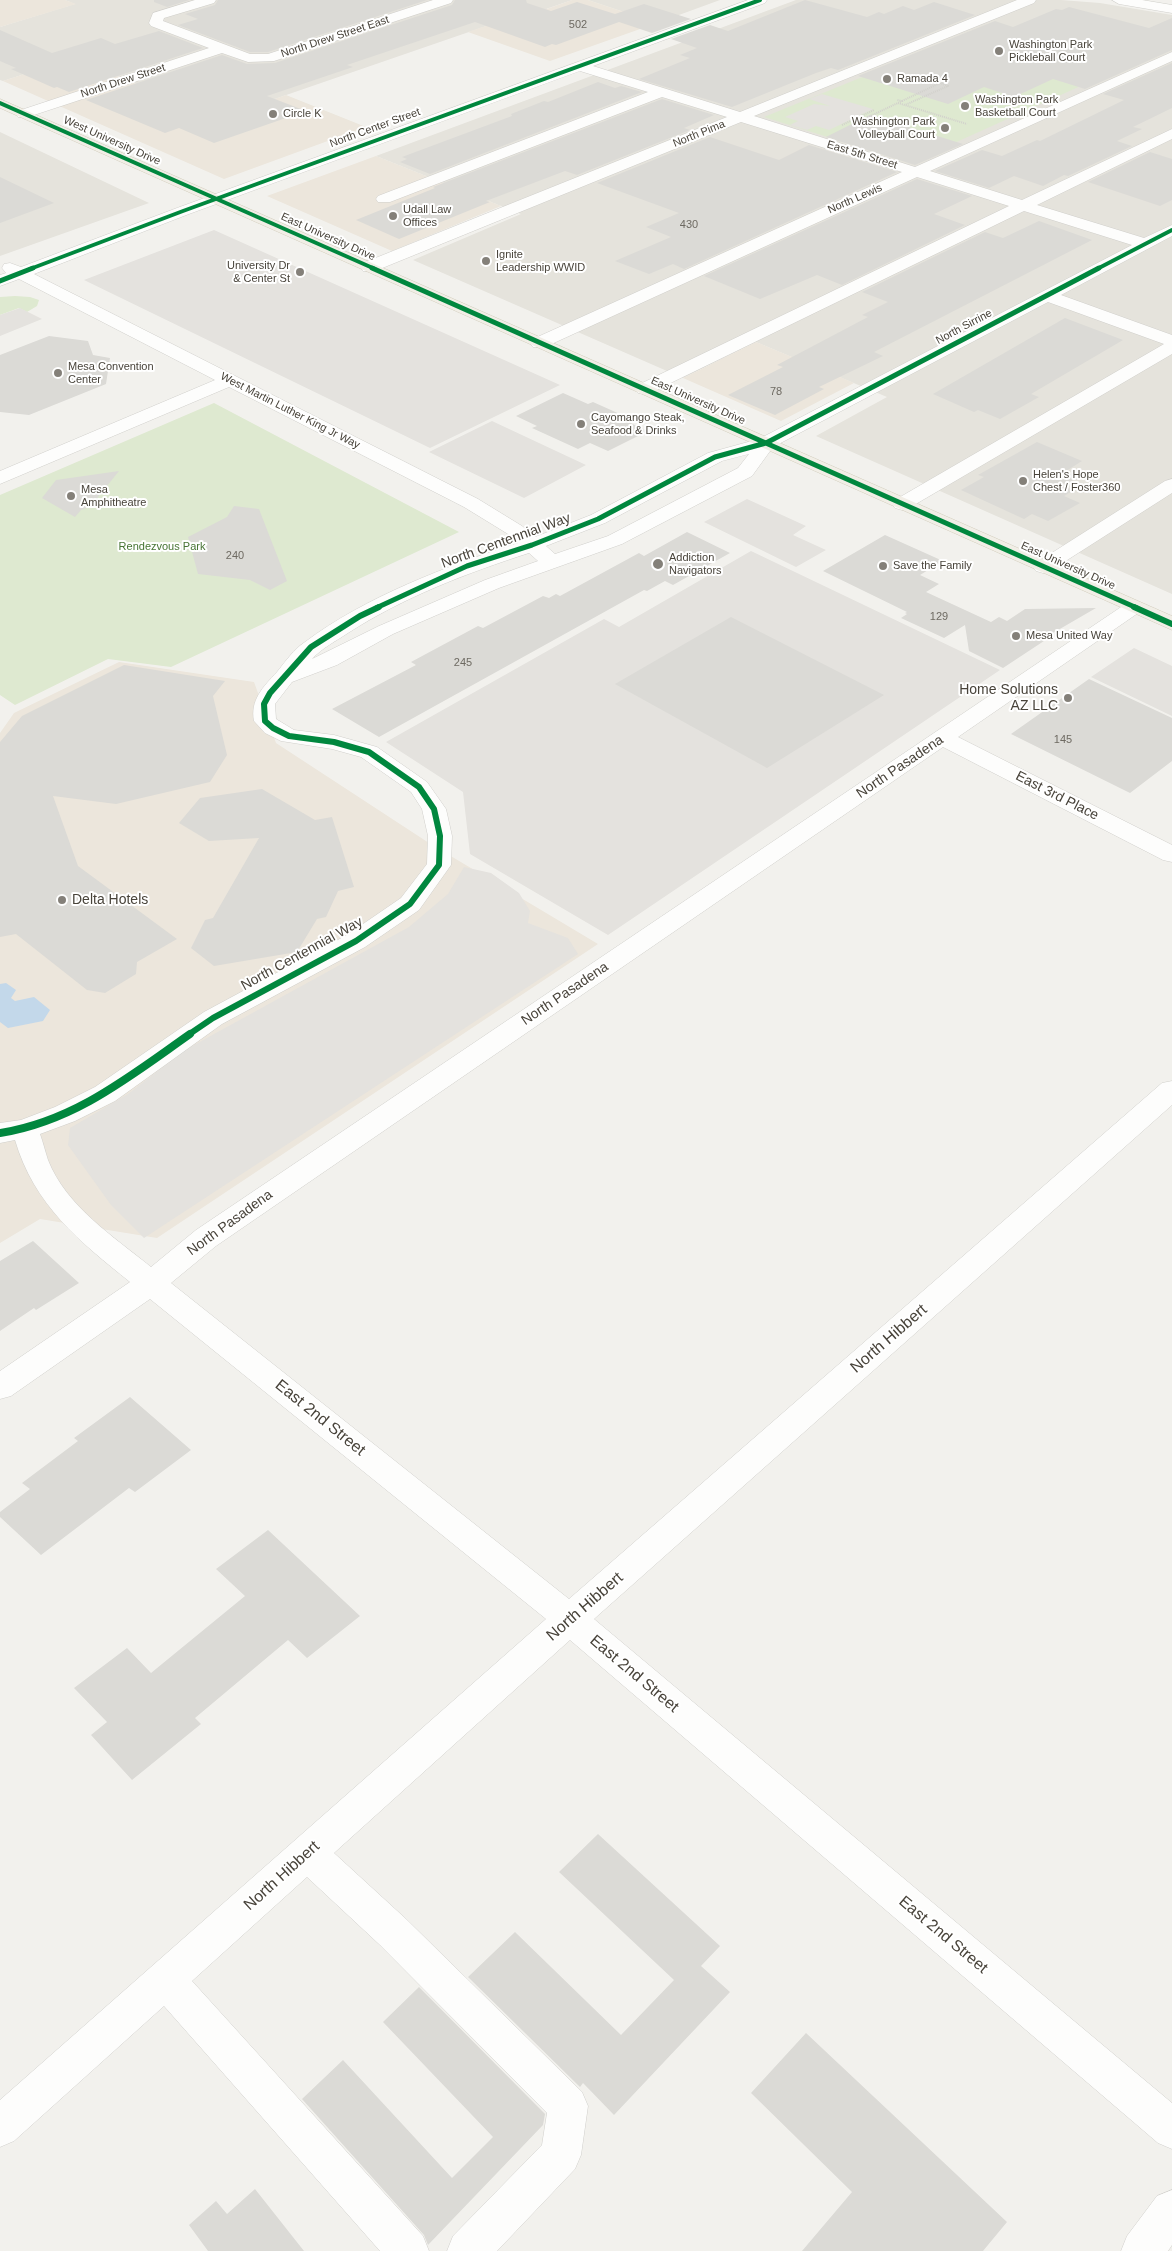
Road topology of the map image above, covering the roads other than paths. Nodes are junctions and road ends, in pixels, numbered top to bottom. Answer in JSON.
{"nodes":[{"id":1,"x":209,"y":0,"type":"edge"},
{"id":2,"x":446,"y":0,"type":"edge"},
{"id":3,"x":760,"y":0,"type":"edge"},
{"id":4,"x":1029,"y":0,"type":"edge"},
{"id":5,"x":1119,"y":0,"type":"edge"},
{"id":6,"x":1172,"y":9,"type":"edge"},
{"id":7,"x":222,"y":48,"type":"junction"},
{"id":8,"x":1172,"y":56,"type":"edge"},
{"id":9,"x":579,"y":66,"type":"junction"},
{"id":10,"x":661,"y":92,"type":"junction"},
{"id":11,"x":0,"y":104,"type":"edge"},
{"id":12,"x":23,"y":114,"type":"junction"},
{"id":13,"x":740,"y":117,"type":"junction"},
{"id":14,"x":1172,"y":133,"type":"edge"},
{"id":15,"x":916,"y":172,"type":"junction"},
{"id":16,"x":214,"y":199,"type":"junction"},
{"id":17,"x":384,"y":199,"type":"dead end"},
{"id":18,"x":1023,"y":205,"type":"junction"},
{"id":19,"x":1172,"y":230,"type":"edge"},
{"id":20,"x":1146,"y":244,"type":"junction"},
{"id":21,"x":0,"y":263,"type":"edge"},
{"id":22,"x":369,"y":267,"type":"junction"},
{"id":23,"x":20,"y":274,"type":"junction"},
{"id":24,"x":0,"y":281,"type":"edge"},
{"id":25,"x":1047,"y":296,"type":"junction"},
{"id":26,"x":1172,"y":342,"type":"edge"},
{"id":27,"x":539,"y":343,"type":"junction"},
{"id":28,"x":1172,"y":347,"type":"edge"},
{"id":29,"x":230,"y":380,"type":"junction"},
{"id":30,"x":644,"y":389,"type":"junction"},
{"id":31,"x":766,"y":443,"type":"junction"},
{"id":32,"x":0,"y":478,"type":"edge"},
{"id":33,"x":1172,"y":485,"type":"edge"},
{"id":34,"x":902,"y":504,"type":"junction"},
{"id":35,"x":532,"y":545,"type":"junction"},
{"id":36,"x":552,"y":562,"type":"junction"},
{"id":37,"x":1043,"y":567,"type":"junction"},
{"id":38,"x":1134,"y":607,"type":"junction"},
{"id":39,"x":1172,"y":624,"type":"edge"},
{"id":40,"x":281,"y":680,"type":"junction"},
{"id":41,"x":942,"y":738,"type":"junction"},
{"id":42,"x":1172,"y":855,"type":"edge"},
{"id":43,"x":1172,"y":1090,"type":"edge"},
{"id":44,"x":12,"y":1131,"type":"edge"},
{"id":45,"x":151,"y":1283,"type":"junction"},
{"id":46,"x":0,"y":1387,"type":"edge"},
{"id":47,"x":570,"y":1620,"type":"junction"},
{"id":48,"x":307,"y":1853,"type":"junction"},
{"id":49,"x":166,"y":1978,"type":"junction"},
{"id":50,"x":0,"y":2127,"type":"edge"},
{"id":51,"x":1172,"y":2129,"type":"edge"},
{"id":52,"x":1172,"y":2211,"type":"edge"},
{"id":53,"x":408,"y":2251,"type":"edge"},
{"id":54,"x":468,"y":2251,"type":"edge"},
{"id":55,"x":1142,"y":2251,"type":"edge"}],
"edges":[{"from":1,"to":7,"type":"street","name":"North Drew Street East"},
{"from":2,"to":7,"type":"street","name":"North Drew Street East"},
{"from":3,"to":9,"type":"street","name":"North Center Street"},
{"from":4,"to":13,"type":"street","name":"North Pima"},
{"from":5,"to":6,"type":"street"},
{"from":7,"to":12,"type":"street","name":"North Drew Street"},
{"from":8,"to":15,"type":"street","name":"North Lewis"},
{"from":9,"to":10,"type":"street","name":"East 5th Street"},
{"from":9,"to":16,"type":"street","name":"North Center Street"},
{"from":10,"to":13,"type":"street","name":"East 5th Street"},
{"from":10,"to":17,"type":"street"},
{"from":11,"to":12,"type":"main road","name":"West University Drive"},
{"from":12,"to":16,"type":"main road","name":"West University Drive"},
{"from":13,"to":15,"type":"street","name":"East 5th Street"},
{"from":13,"to":22,"type":"street","name":"North Pima"},
{"from":14,"to":18,"type":"street"},
{"from":15,"to":18,"type":"street","name":"East 5th Street"},
{"from":15,"to":27,"type":"street","name":"North Lewis"},
{"from":16,"to":22,"type":"main road","name":"East University Drive"},
{"from":16,"to":23,"type":"street","name":"North Center Street"},
{"from":18,"to":20,"type":"street","name":"East 5th Street"},
{"from":18,"to":30,"type":"street"},
{"from":19,"to":20,"type":"street","name":"North Sirrine"},
{"from":20,"to":25,"type":"street","name":"North Sirrine"},
{"from":21,"to":23,"type":"street","name":"West Martin Luther King Jr Way"},
{"from":22,"to":27,"type":"main road","name":"East University Drive"},
{"from":23,"to":24,"type":"street","name":"North Center Street"},
{"from":23,"to":29,"type":"street","name":"West Martin Luther King Jr Way"},
{"from":25,"to":26,"type":"street"},
{"from":25,"to":31,"type":"street","name":"North Sirrine"},
{"from":27,"to":30,"type":"main road","name":"East University Drive"},
{"from":28,"to":34,"type":"street"},
{"from":29,"to":32,"type":"street"},
{"from":29,"to":35,"type":"street","name":"West Martin Luther King Jr Way"},
{"from":30,"to":31,"type":"main road","name":"East University Drive"},
{"from":31,"to":34,"type":"main road","name":"East University Drive"},
{"from":31,"to":35,"type":"street","name":"North Centennial Way"},
{"from":31,"to":36,"type":"street"},
{"from":33,"to":37,"type":"street"},
{"from":34,"to":37,"type":"main road","name":"East University Drive"},
{"from":35,"to":36,"type":"street","name":"West Martin Luther King Jr Way"},
{"from":35,"to":40,"type":"street","name":"North Centennial Way"},
{"from":36,"to":40,"type":"street"},
{"from":37,"to":38,"type":"main road","name":"East University Drive"},
{"from":38,"to":39,"type":"main road","name":"East University Drive"},
{"from":38,"to":41,"type":"street","name":"North Pasadena"},
{"from":40,"to":44,"type":"street","name":"North Centennial Way"},
{"from":41,"to":42,"type":"street","name":"East 3rd Place"},
{"from":41,"to":45,"type":"street","name":"North Pasadena"},
{"from":43,"to":47,"type":"street","name":"North Hibbert"},
{"from":44,"to":45,"type":"street","name":"East 2nd Street"},
{"from":45,"to":46,"type":"street","name":"North Pasadena"},
{"from":45,"to":47,"type":"street","name":"East 2nd Street"},
{"from":47,"to":48,"type":"street","name":"North Hibbert"},
{"from":47,"to":51,"type":"street","name":"East 2nd Street"},
{"from":48,"to":49,"type":"street","name":"North Hibbert"},
{"from":48,"to":54,"type":"street"},
{"from":49,"to":50,"type":"street","name":"North Hibbert"},
{"from":49,"to":53,"type":"street"},
{"from":52,"to":55,"type":"street"}]}
